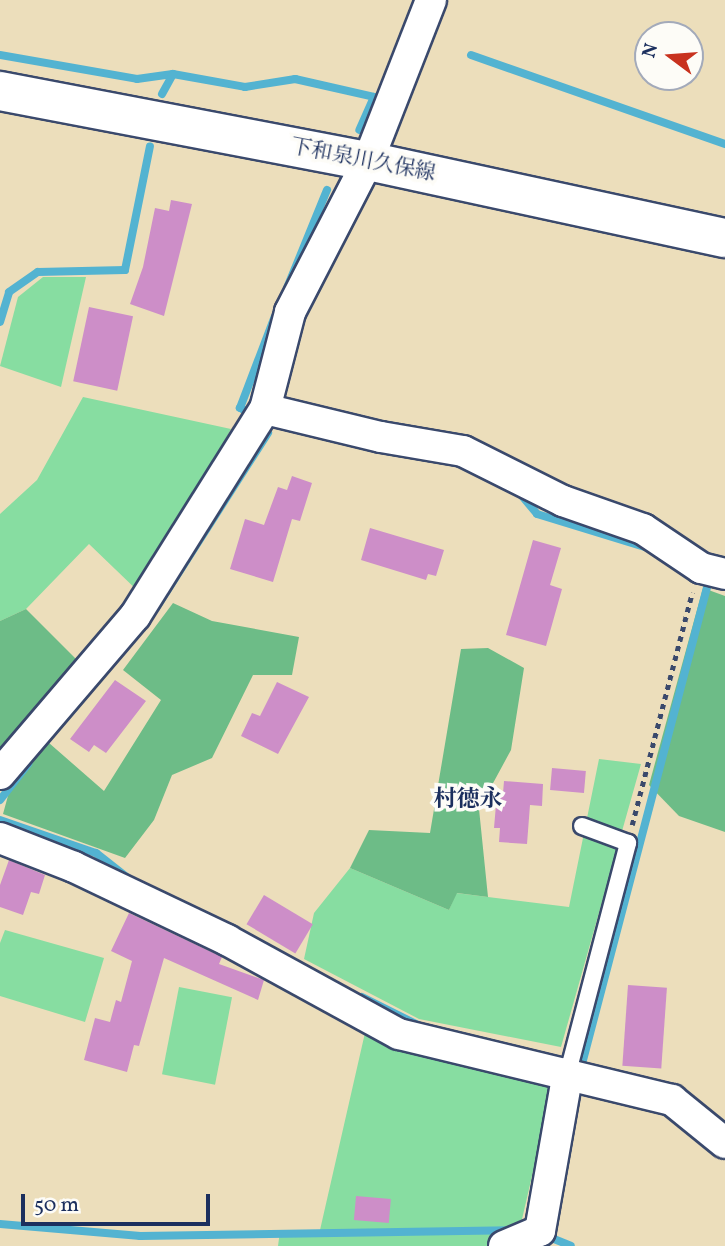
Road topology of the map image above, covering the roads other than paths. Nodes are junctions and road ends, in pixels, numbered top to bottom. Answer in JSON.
{"nodes":[{"id":1,"x":431,"y":0,"type":"edge"},
{"id":2,"x":0,"y":91,"type":"edge"},
{"id":3,"x":368,"y":161,"type":"junction"},
{"id":4,"x":725,"y":238,"type":"edge"},
{"id":5,"x":258,"y":418,"type":"junction"},
{"id":6,"x":725,"y":574,"type":"edge"},
{"id":7,"x":1,"y":772,"type":"edge"},
{"id":8,"x":582,"y":826,"type":"dead end"},
{"id":9,"x":0,"y":838,"type":"edge"},
{"id":10,"x":570,"y":1060,"type":"junction"},
{"id":11,"x":725,"y":1143,"type":"edge"},
{"id":12,"x":504,"y":1246,"type":"edge"}],
"edges":[{"from":1,"to":3,"type":"street"},
{"from":2,"to":3,"type":"street","name":"下和泉川久保線"},
{"from":3,"to":4,"type":"street","name":"下和泉川久保線"},
{"from":3,"to":5,"type":"street"},
{"from":5,"to":6,"type":"street"},
{"from":5,"to":7,"type":"street"},
{"from":8,"to":10,"type":"lane"},
{"from":9,"to":10,"type":"street"},
{"from":10,"to":11,"type":"street"},
{"from":10,"to":12,"type":"street"}]}
